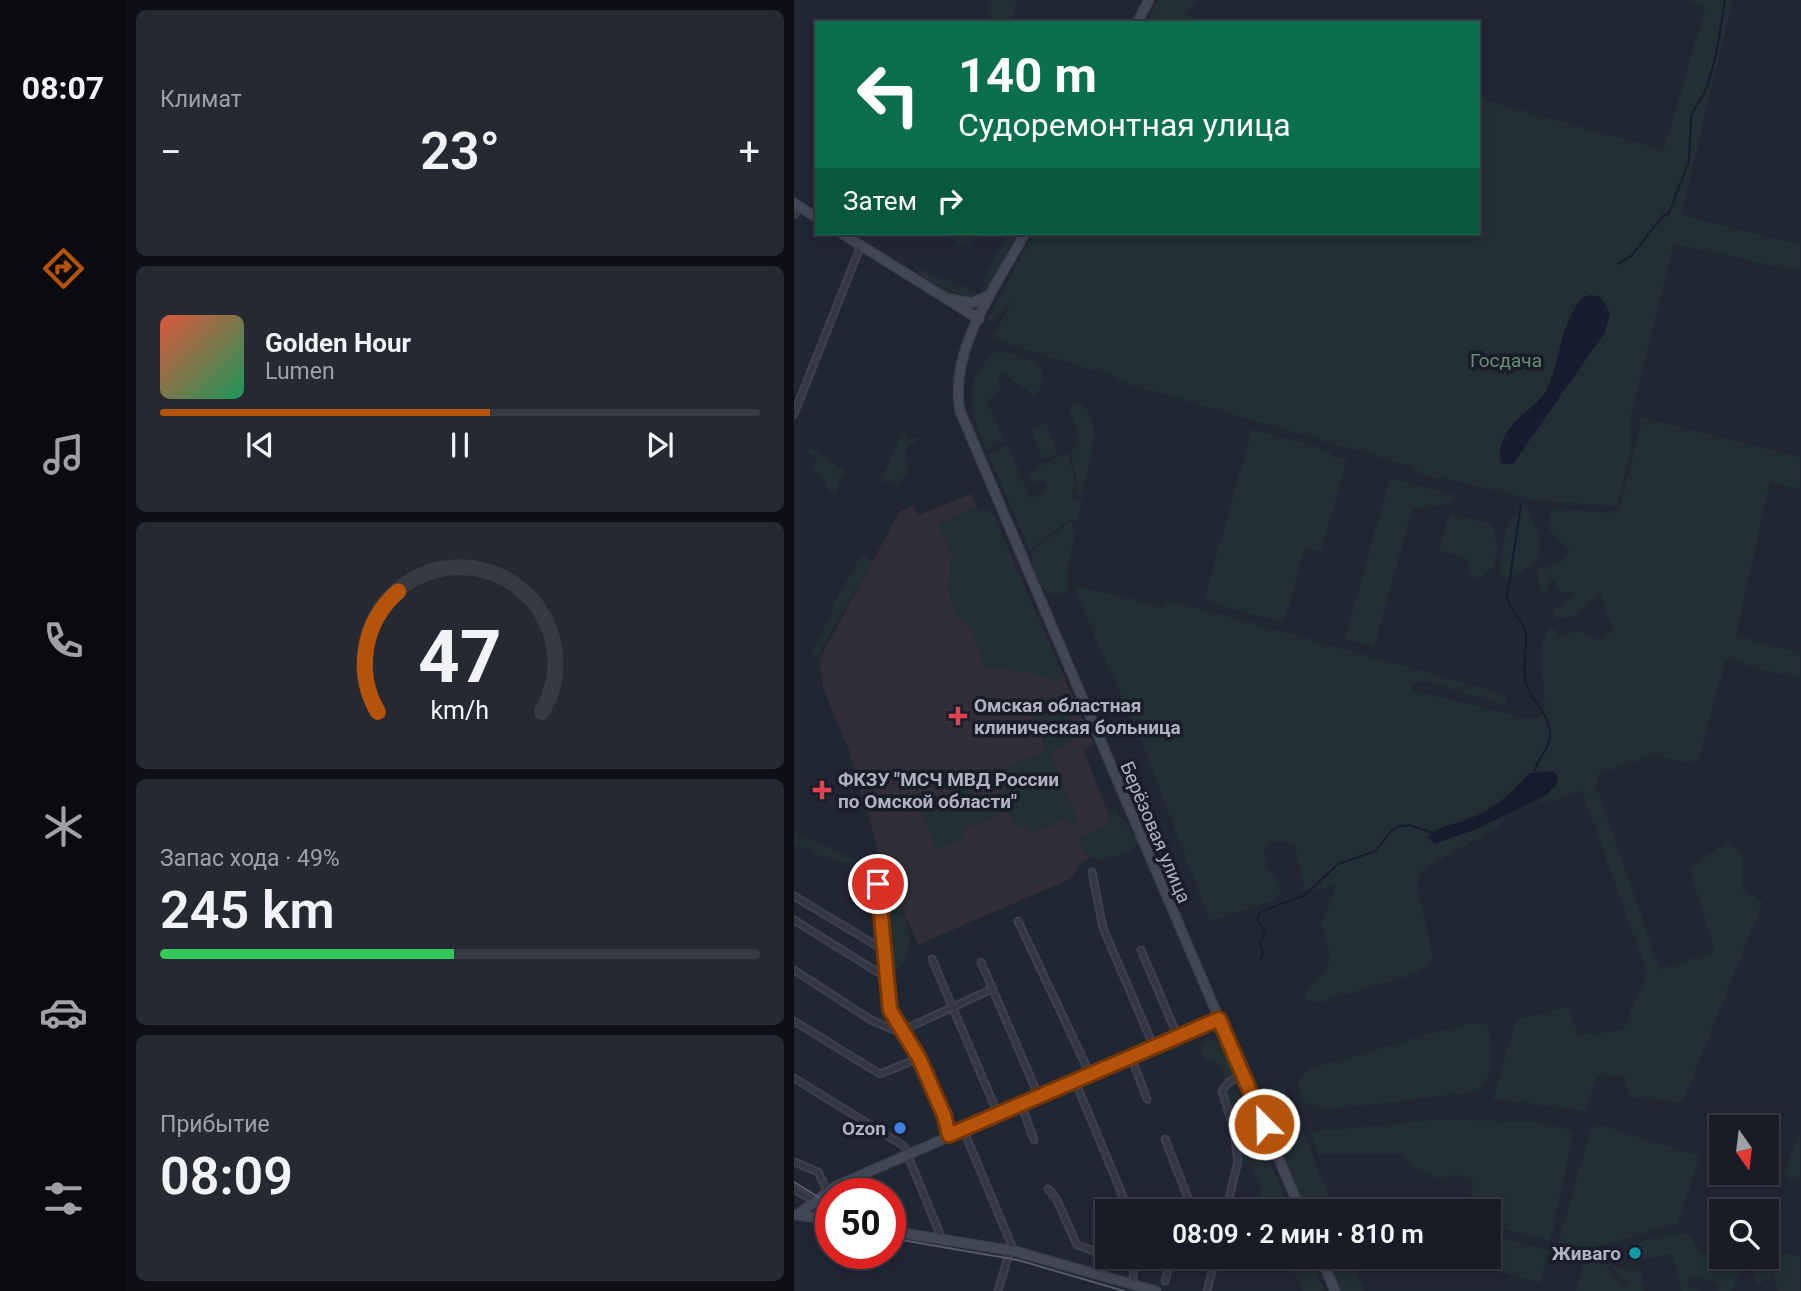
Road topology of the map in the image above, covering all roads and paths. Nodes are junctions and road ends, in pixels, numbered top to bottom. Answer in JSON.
{"nodes":[{"id":1,"x":1149,"y":0,"type":"edge"},
{"id":2,"x":1138,"y":21,"type":"edge"},
{"id":3,"x":795,"y":210,"type":"edge"},
{"id":4,"x":815,"y":217,"type":"edge"},
{"id":5,"x":844,"y":235,"type":"edge"},
{"id":6,"x":1024,"y":235,"type":"edge"},
{"id":7,"x":861,"y":245,"type":"junction"},
{"id":8,"x":905,"y":273,"type":"junction"},
{"id":9,"x":994,"y":291,"type":"junction"},
{"id":10,"x":950,"y":299,"type":"junction"},
{"id":11,"x":979,"y":319,"type":"junction"},
{"id":12,"x":794,"y":414,"type":"edge"},
{"id":13,"x":1093,"y":872,"type":"dead end"},
{"id":14,"x":878,"y":884,"type":"dead end"},
{"id":15,"x":794,"y":896,"type":"edge"},
{"id":16,"x":794,"y":920,"type":"edge"},
{"id":17,"x":1018,"y":922,"type":"dead end"},
{"id":18,"x":884,"y":950,"type":"junction"},
{"id":19,"x":1141,"y":950,"type":"dead end"},
{"id":20,"x":932,"y":959,"type":"dead end"},
{"id":21,"x":981,"y":962,"type":"dead end"},
{"id":22,"x":794,"y":970,"type":"edge"},
{"id":23,"x":887,"y":978,"type":"junction"},
{"id":24,"x":992,"y":989,"type":"junction"},
{"id":25,"x":952,"y":1004,"type":"junction"},
{"id":26,"x":1219,"y":1019,"type":"junction"},
{"id":27,"x":794,"y":1021,"type":"edge"},
{"id":28,"x":901,"y":1031,"type":"junction"},
{"id":29,"x":1178,"y":1037,"type":"junction"},
{"id":30,"x":1154,"y":1047,"type":"junction"},
{"id":31,"x":1131,"y":1057,"type":"junction"},
{"id":32,"x":919,"y":1058,"type":"junction"},
{"id":33,"x":1090,"y":1074,"type":"junction"},
{"id":34,"x":1243,"y":1075,"type":"junction"},
{"id":35,"x":794,"y":1079,"type":"edge"},
{"id":36,"x":1075,"y":1081,"type":"junction"},
{"id":37,"x":1039,"y":1097,"type":"junction"},
{"id":38,"x":1147,"y":1099,"type":"dead end"},
{"id":39,"x":1021,"y":1104,"type":"junction"},
{"id":40,"x":998,"y":1114,"type":"junction"},
{"id":41,"x":963,"y":1129,"type":"junction"},
{"id":42,"x":949,"y":1135,"type":"junction"},
{"id":43,"x":1164,"y":1139,"type":"dead end"},
{"id":44,"x":1034,"y":1140,"type":"dead end"},
{"id":45,"x":908,"y":1153,"type":"junction"},
{"id":46,"x":794,"y":1162,"type":"edge"},
{"id":47,"x":821,"y":1178,"type":"edge"},
{"id":48,"x":853,"y":1178,"type":"edge"},
{"id":49,"x":794,"y":1189,"type":"edge"},
{"id":50,"x":1048,"y":1189,"type":"dead end"},
{"id":51,"x":1124,"y":1199,"type":"edge"},
{"id":52,"x":1188,"y":1199,"type":"edge"},
{"id":53,"x":1229,"y":1199,"type":"edge"},
{"id":54,"x":1296,"y":1199,"type":"edge"},
{"id":55,"x":813,"y":1202,"type":"joint"},
{"id":56,"x":796,"y":1215,"type":"edge"},
{"id":57,"x":815,"y":1218,"type":"edge"},
{"id":58,"x":906,"y":1233,"type":"edge"},
{"id":59,"x":942,"y":1239,"type":"junction"},
{"id":60,"x":1012,"y":1251,"type":"junction"},
{"id":61,"x":1095,"y":1251,"type":"edge"},
{"id":62,"x":1134,"y":1269,"type":"edge"},
{"id":63,"x":1168,"y":1269,"type":"edge"},
{"id":64,"x":1213,"y":1269,"type":"edge"},
{"id":65,"x":1326,"y":1269,"type":"edge"},
{"id":66,"x":1165,"y":1281,"type":"dead end"},
{"id":67,"x":1133,"y":1284,"type":"junction"},
{"id":68,"x":998,"y":1291,"type":"edge"},
{"id":69,"x":1156,"y":1291,"type":"edge"},
{"id":70,"x":1207,"y":1291,"type":"edge"},
{"id":71,"x":1335,"y":1291,"type":"edge"}],
"edges":[{"from":1,"to":2,"type":"main road"},
{"from":3,"to":4,"type":"main road"},
{"from":5,"to":7,"type":"main road"},
{"from":6,"to":9,"type":"main road","name":"Берёзовая улица"},
{"from":7,"to":8,"type":"main road"},
{"from":7,"to":12,"type":"street"},
{"from":8,"to":10,"type":"main road"},
{"from":8,"to":11,"type":"main road"},
{"from":9,"to":10,"type":"main road"},
{"from":9,"to":11,"type":"main road","name":"Берёзовая улица"},
{"from":10,"to":11,"type":"main road"},
{"from":11,"to":26,"type":"main road","name":"Берёзовая улица"},
{"from":13,"to":30,"type":"street"},
{"from":14,"to":18,"type":"street"},
{"from":15,"to":18,"type":"street"},
{"from":16,"to":23,"type":"street"},
{"from":17,"to":33,"type":"street"},
{"from":18,"to":23,"type":"street"},
{"from":19,"to":29,"type":"street"},
{"from":20,"to":25,"type":"street"},
{"from":21,"to":24,"type":"street"},
{"from":22,"to":28,"type":"street"},
{"from":23,"to":28,"type":"street"},
{"from":24,"to":25,"type":"street"},
{"from":24,"to":37,"type":"street"},
{"from":25,"to":28,"type":"street"},
{"from":25,"to":40,"type":"street"},
{"from":26,"to":29,"type":"main road"},
{"from":26,"to":34,"type":"main road","name":"Берёзовая улица"},
{"from":27,"to":32,"type":"street"},
{"from":28,"to":32,"type":"street"},
{"from":29,"to":30,"type":"main road"},
{"from":30,"to":31,"type":"main road"},
{"from":31,"to":33,"type":"main road"},
{"from":31,"to":38,"type":"street"},
{"from":32,"to":42,"type":"street"},
{"from":33,"to":36,"type":"main road"},
{"from":34,"to":53,"type":"street"},
{"from":34,"to":54,"type":"main road","name":"Берёзовая улица"},
{"from":35,"to":45,"type":"street"},
{"from":36,"to":37,"type":"main road"},
{"from":36,"to":51,"type":"street"},
{"from":37,"to":39,"type":"main road"},
{"from":39,"to":40,"type":"main road"},
{"from":39,"to":44,"type":"street"},
{"from":40,"to":41,"type":"main road"},
{"from":41,"to":42,"type":"main road"},
{"from":41,"to":60,"type":"street"},
{"from":42,"to":45,"type":"main road"},
{"from":43,"to":52,"type":"street"},
{"from":45,"to":48,"type":"main road"},
{"from":45,"to":59,"type":"street"},
{"from":46,"to":47,"type":"street"},
{"from":49,"to":55,"type":"street"},
{"from":50,"to":61,"type":"street"},
{"from":55,"to":56,"type":"main road"},
{"from":56,"to":57,"type":"main road"},
{"from":58,"to":59,"type":"main road"},
{"from":59,"to":60,"type":"main road"},
{"from":60,"to":67,"type":"main road"},
{"from":60,"to":68,"type":"street"},
{"from":62,"to":67,"type":"street"},
{"from":63,"to":66,"type":"street"},
{"from":64,"to":70,"type":"street"},
{"from":65,"to":71,"type":"main road"},
{"from":67,"to":69,"type":"main road"}]}
